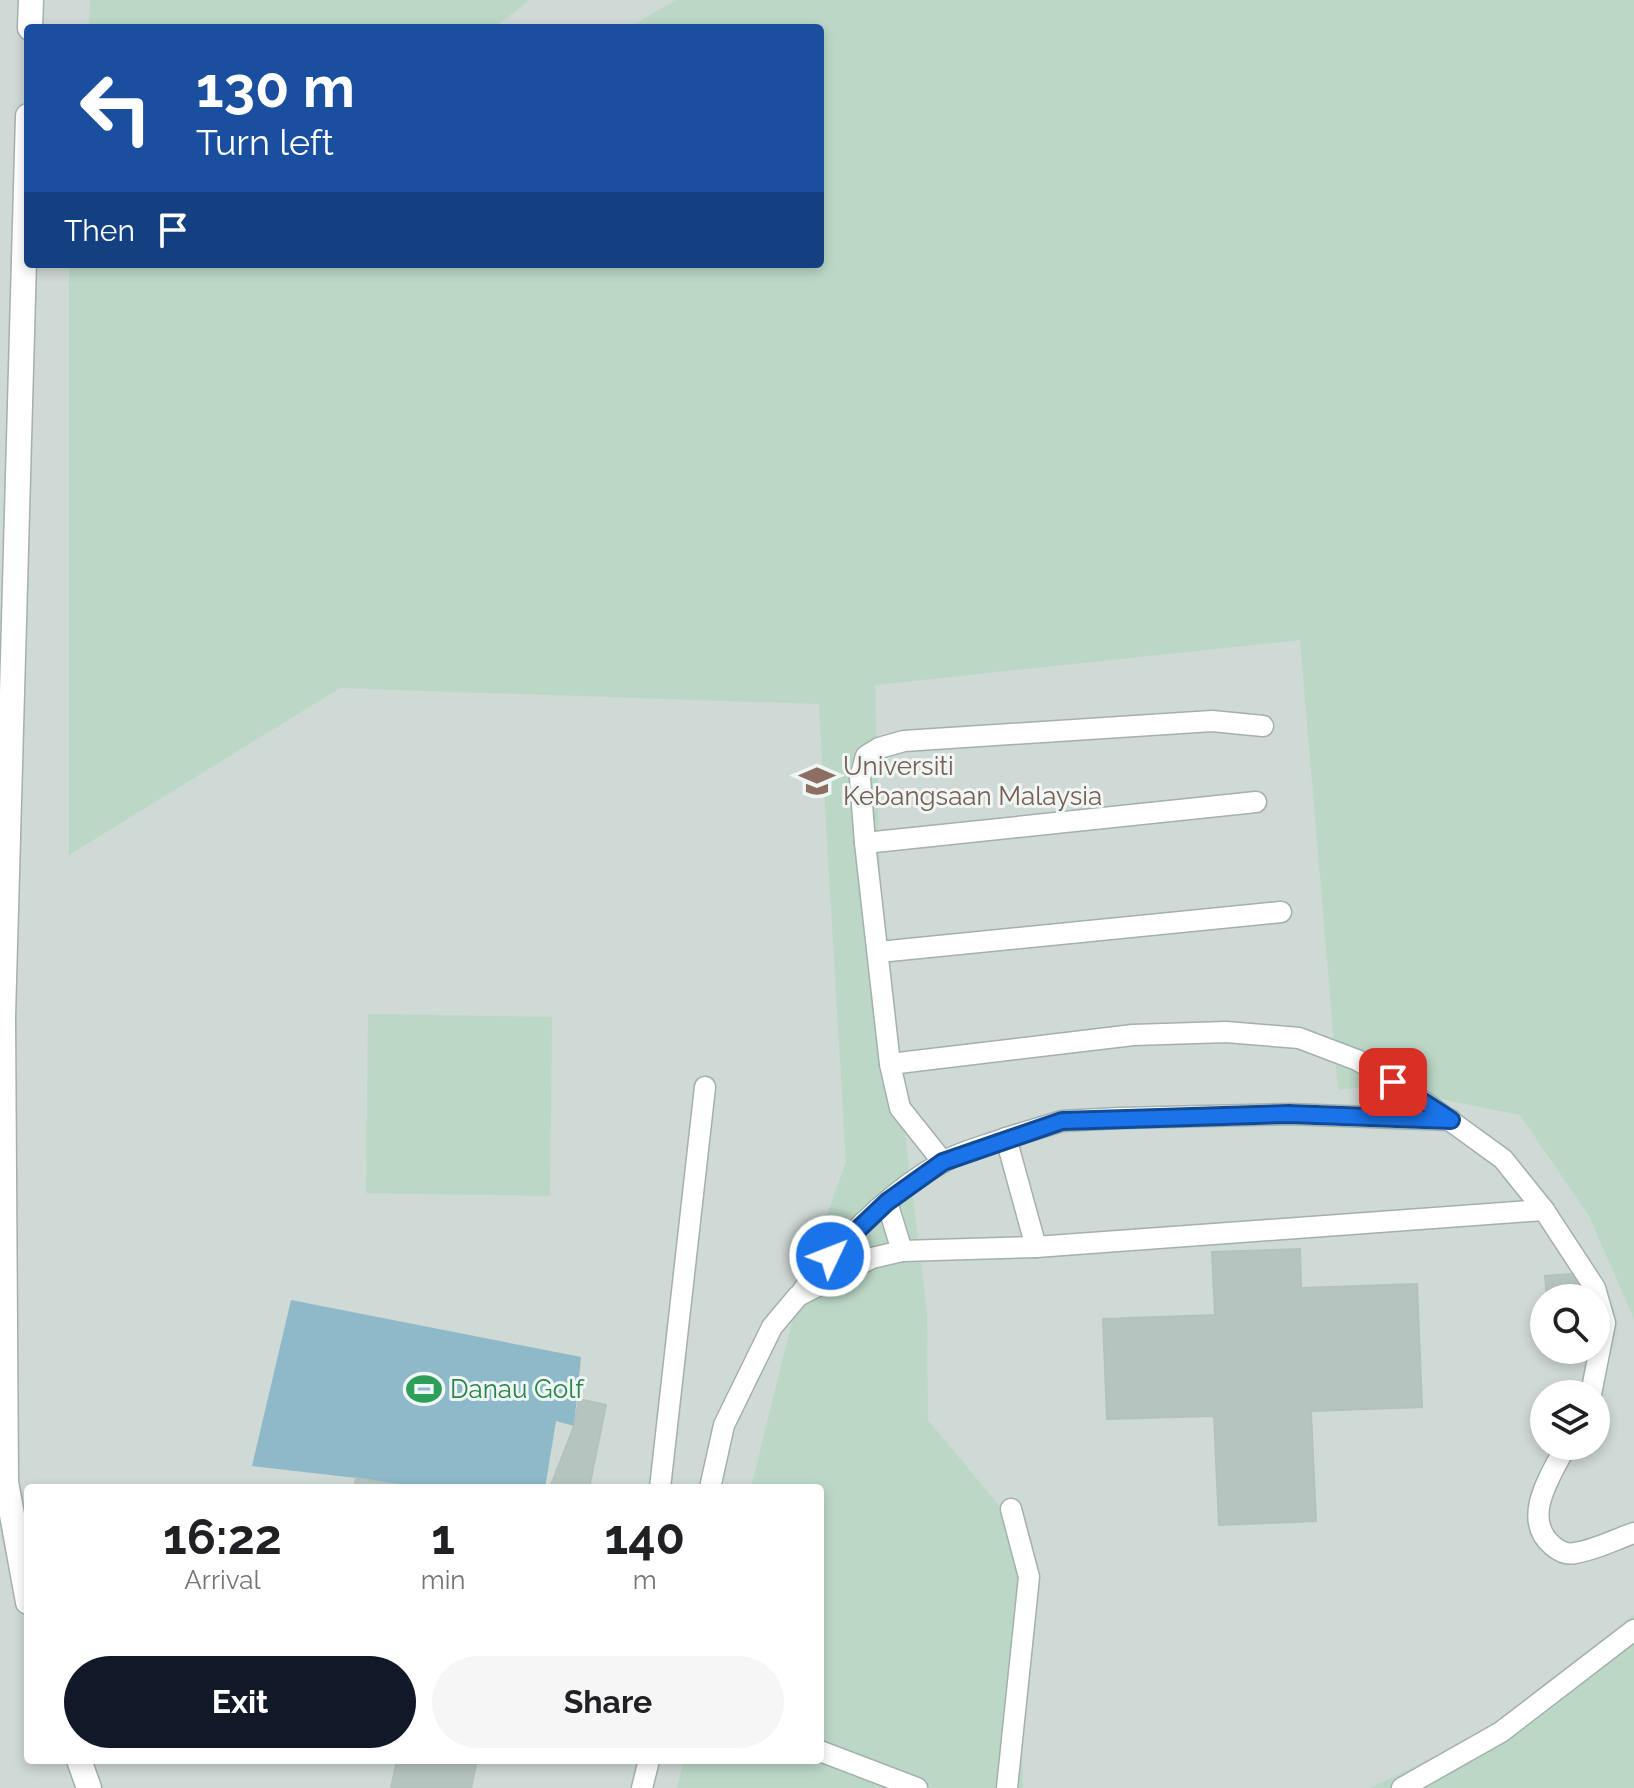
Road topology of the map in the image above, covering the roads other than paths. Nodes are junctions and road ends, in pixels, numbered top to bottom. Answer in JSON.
{"nodes":[{"id":1,"x":31,"y":0,"type":"edge"},
{"id":2,"x":30,"y":24,"type":"edge"},
{"id":3,"x":24,"y":249,"type":"edge"},
{"id":4,"x":1263,"y":726,"type":"dead end"},
{"id":5,"x":1256,"y":802,"type":"dead end"},
{"id":6,"x":865,"y":843,"type":"junction"},
{"id":7,"x":1281,"y":912,"type":"dead end"},
{"id":8,"x":879,"y":952,"type":"junction"},
{"id":9,"x":1,"y":1017,"type":"edge"},
{"id":10,"x":890,"y":1064,"type":"junction"},
{"id":11,"x":705,"y":1087,"type":"dead end"},
{"id":12,"x":1451,"y":1120,"type":"junction"},
{"id":13,"x":1006,"y":1138,"type":"junction"},
{"id":14,"x":943,"y":1162,"type":"junction"},
{"id":15,"x":887,"y":1202,"type":"junction"},
{"id":16,"x":1544,"y":1210,"type":"junction"},
{"id":17,"x":1036,"y":1247,"type":"junction"},
{"id":18,"x":902,"y":1251,"type":"junction"},
{"id":19,"x":798,"y":1296,"type":"junction"},
{"id":20,"x":1594,"y":1380,"type":"edge"},
{"id":21,"x":1559,"y":1460,"type":"edge"},
{"id":22,"x":660,"y":1484,"type":"edge"},
{"id":23,"x":711,"y":1484,"type":"edge"},
{"id":24,"x":1011,"y":1509,"type":"dead end"},
{"id":25,"x":1634,"y":1533,"type":"edge"},
{"id":26,"x":24,"y":1580,"type":"edge"},
{"id":27,"x":1634,"y":1630,"type":"edge"},
{"id":28,"x":824,"y":1753,"type":"edge"},
{"id":29,"x":80,"y":1764,"type":"edge"},
{"id":30,"x":648,"y":1764,"type":"edge"},
{"id":31,"x":89,"y":1788,"type":"edge"},
{"id":32,"x":642,"y":1788,"type":"edge"},
{"id":33,"x":917,"y":1788,"type":"edge"},
{"id":34,"x":1007,"y":1788,"type":"edge"},
{"id":35,"x":1402,"y":1788,"type":"edge"}],
"edges":[{"from":1,"to":2,"type":"street"},
{"from":3,"to":9,"type":"street"},
{"from":4,"to":6,"type":"lane"},
{"from":5,"to":6,"type":"lane"},
{"from":6,"to":8,"type":"lane"},
{"from":7,"to":8,"type":"lane"},
{"from":8,"to":10,"type":"lane"},
{"from":9,"to":26,"type":"street"},
{"from":10,"to":12,"type":"lane"},
{"from":10,"to":14,"type":"lane"},
{"from":11,"to":22,"type":"lane"},
{"from":12,"to":13,"type":"lane"},
{"from":12,"to":16,"type":"lane"},
{"from":13,"to":14,"type":"lane"},
{"from":13,"to":17,"type":"lane"},
{"from":14,"to":15,"type":"lane"},
{"from":15,"to":18,"type":"lane"},
{"from":15,"to":19,"type":"lane"},
{"from":16,"to":17,"type":"lane"},
{"from":16,"to":20,"type":"lane"},
{"from":17,"to":18,"type":"lane"},
{"from":18,"to":19,"type":"lane"},
{"from":19,"to":23,"type":"lane"},
{"from":21,"to":25,"type":"lane"},
{"from":24,"to":34,"type":"lane"},
{"from":27,"to":35,"type":"lane"},
{"from":28,"to":33,"type":"lane"},
{"from":29,"to":31,"type":"street"},
{"from":30,"to":32,"type":"lane"}]}
